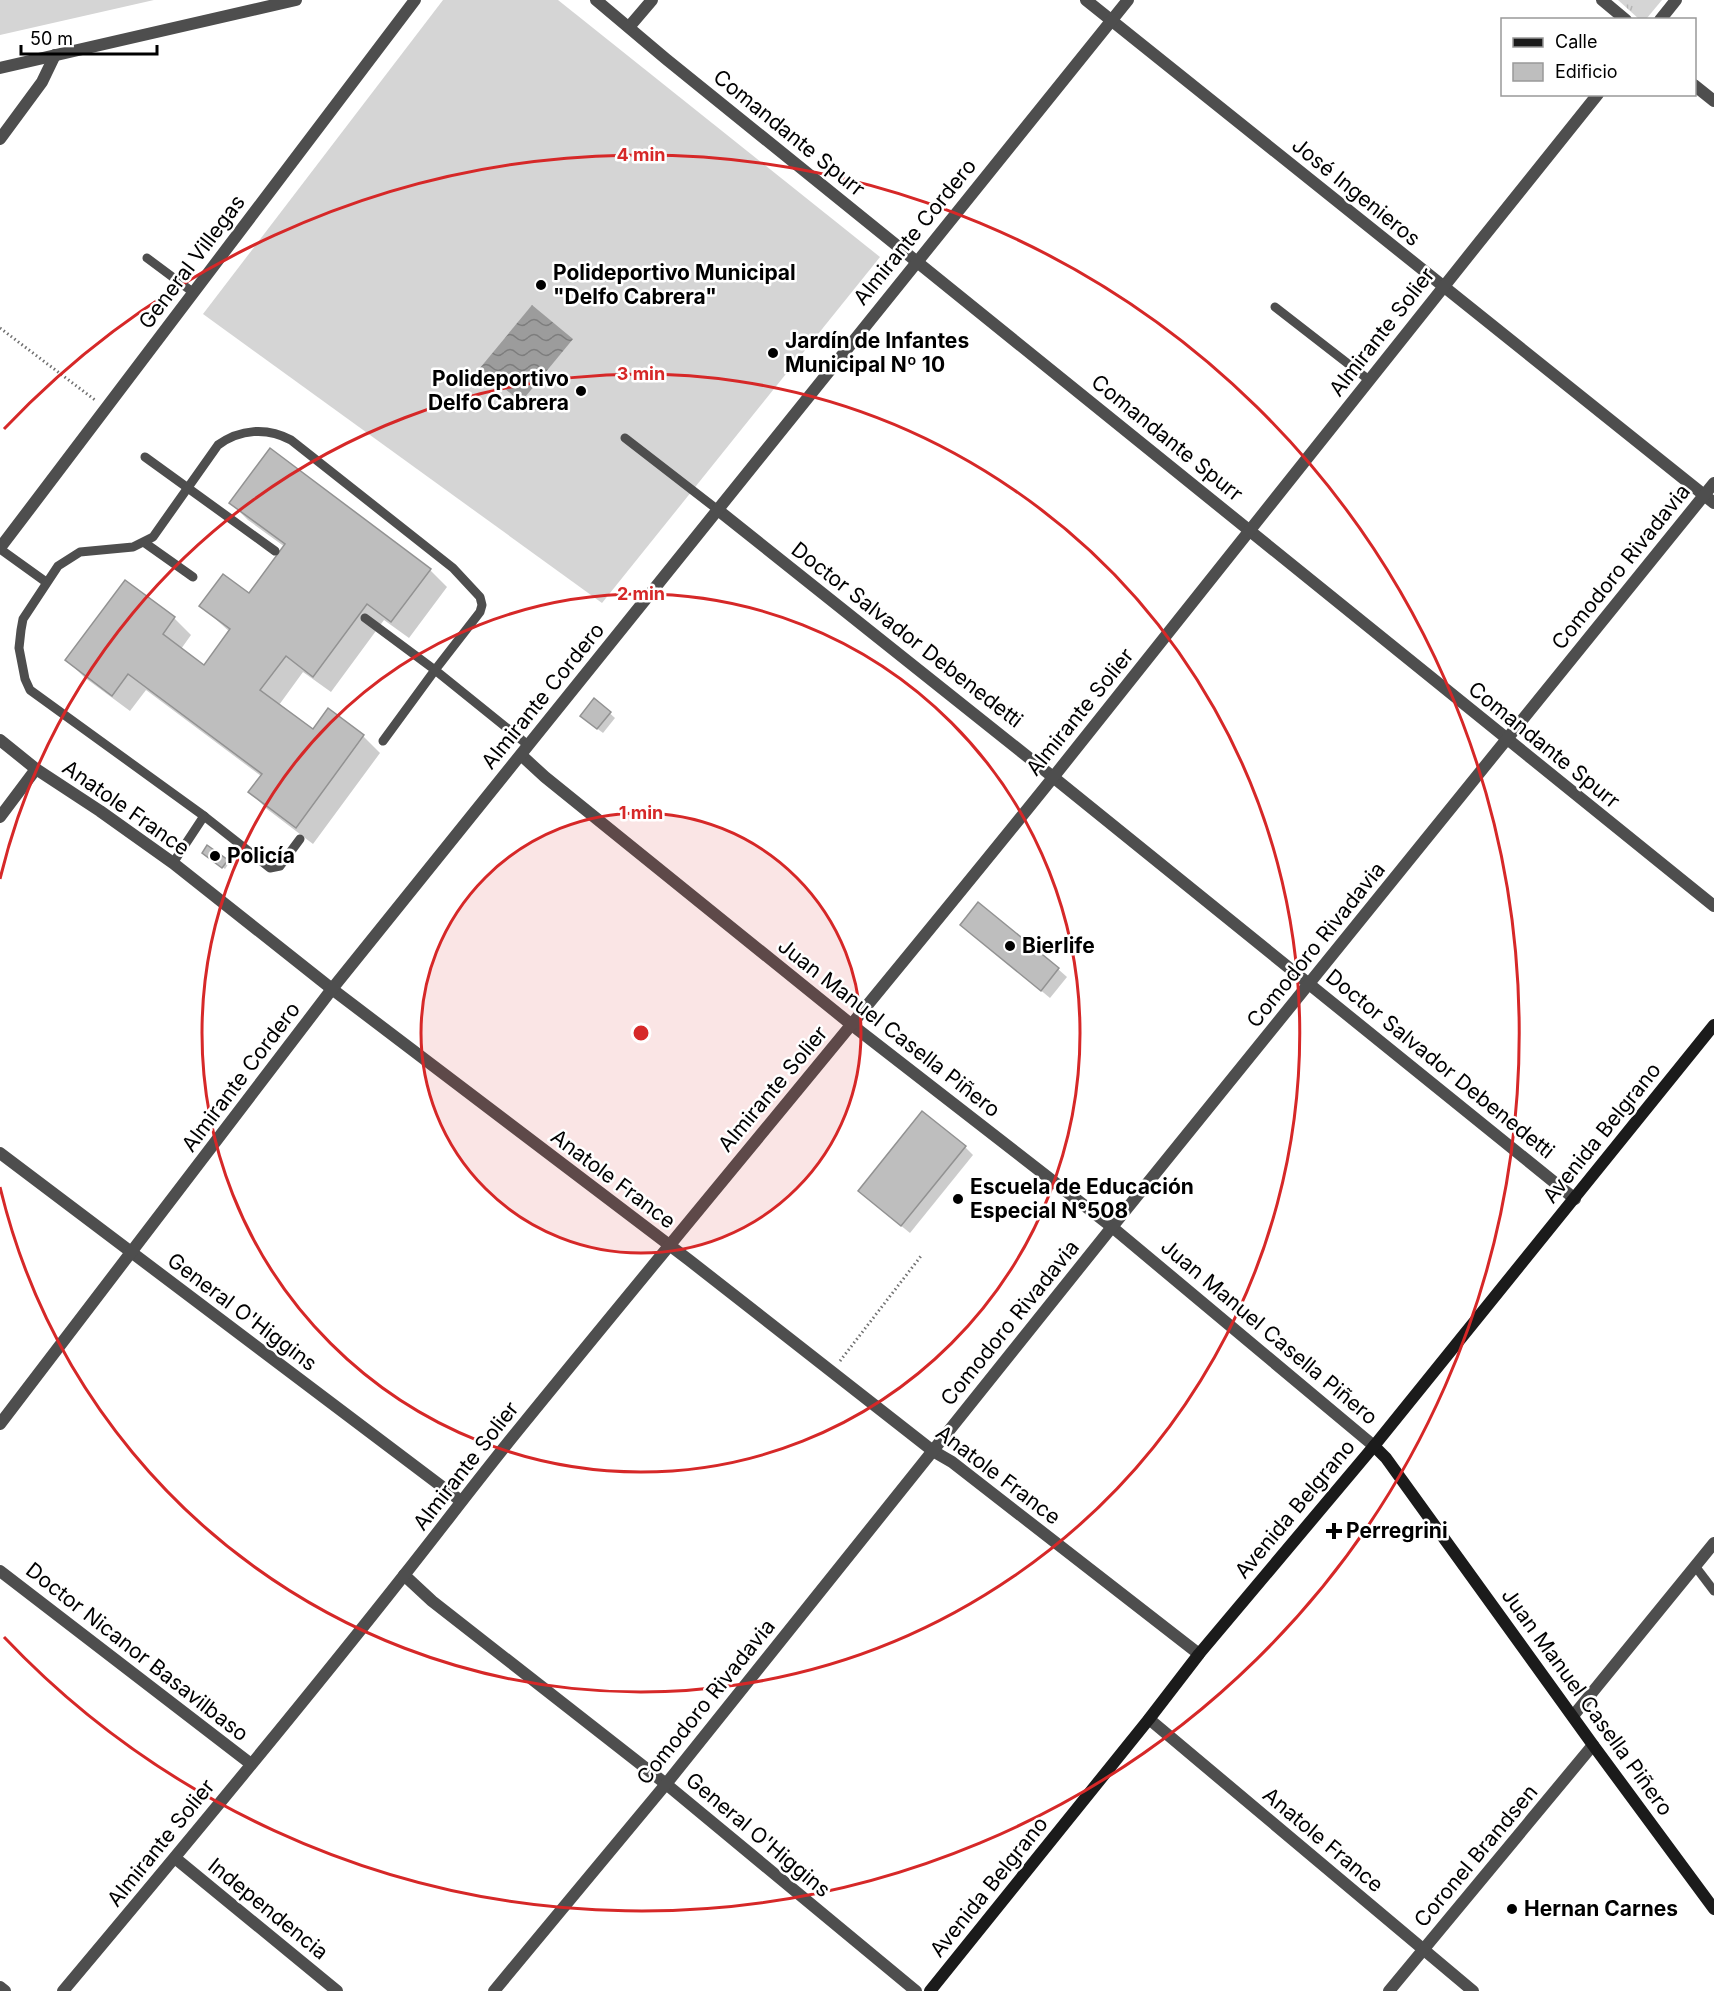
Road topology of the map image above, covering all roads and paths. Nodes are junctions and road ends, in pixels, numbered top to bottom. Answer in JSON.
{"nodes":[{"id":1,"x":296,"y":0,"type":"edge"},
{"id":2,"x":415,"y":0,"type":"edge"},
{"id":3,"x":596,"y":0,"type":"edge"},
{"id":4,"x":652,"y":0,"type":"edge"},
{"id":5,"x":1086,"y":0,"type":"edge"},
{"id":6,"x":1128,"y":0,"type":"edge"},
{"id":7,"x":1602,"y":0,"type":"edge"},
{"id":8,"x":1676,"y":0,"type":"edge"},
{"id":9,"x":1624,"y":18,"type":"edge"},
{"id":10,"x":1662,"y":18,"type":"edge"},
{"id":11,"x":1112,"y":21,"type":"junction"},
{"id":12,"x":629,"y":27,"type":"junction"},
{"id":13,"x":55,"y":55,"type":"junction"},
{"id":14,"x":0,"y":68,"type":"edge"},
{"id":15,"x":1696,"y":86,"type":"edge"},
{"id":16,"x":1596,"y":96,"type":"edge"},
{"id":17,"x":1714,"y":101,"type":"edge"},
{"id":18,"x":0,"y":139,"type":"edge"},
{"id":19,"x":147,"y":258,"type":"dead end"},
{"id":20,"x":916,"y":261,"type":"junction"},
{"id":21,"x":1443,"y":286,"type":"junction"},
{"id":22,"x":194,"y":293,"type":"junction"},
{"id":23,"x":1275,"y":307,"type":"dead end"},
{"id":24,"x":0,"y":328,"type":"edge"},
{"id":25,"x":1369,"y":380,"type":"junction"},
{"id":26,"x":106,"y":408,"type":"junction"},
{"id":27,"x":625,"y":438,"type":"dead end"},
{"id":28,"x":145,"y":458,"type":"dead end"},
{"id":29,"x":1714,"y":483,"type":"edge"},
{"id":30,"x":188,"y":488,"type":"junction"},
{"id":31,"x":1709,"y":499,"type":"edge"},
{"id":32,"x":718,"y":510,"type":"junction"},
{"id":33,"x":1250,"y":530,"type":"junction"},
{"id":34,"x":145,"y":543,"type":"junction"},
{"id":35,"x":0,"y":548,"type":"edge"},
{"id":36,"x":275,"y":551,"type":"dead end"},
{"id":37,"x":193,"y":577,"type":"dead end"},
{"id":38,"x":46,"y":582,"type":"junction"},
{"id":39,"x":366,"y":618,"type":"dead end"},
{"id":40,"x":435,"y":670,"type":"junction"},
{"id":41,"x":0,"y":740,"type":"edge"},
{"id":42,"x":1507,"y":740,"type":"junction"},
{"id":43,"x":383,"y":741,"type":"dead end"},
{"id":44,"x":525,"y":750,"type":"junction"},
{"id":45,"x":36,"y":769,"type":"junction"},
{"id":46,"x":1053,"y":777,"type":"junction"},
{"id":47,"x":204,"y":816,"type":"junction"},
{"id":48,"x":0,"y":817,"type":"edge"},
{"id":49,"x":300,"y":839,"type":"dead end"},
{"id":50,"x":173,"y":863,"type":"junction"},
{"id":51,"x":1714,"y":906,"type":"edge"},
{"id":52,"x":1310,"y":984,"type":"junction"},
{"id":53,"x":332,"y":989,"type":"junction"},
{"id":54,"x":852,"y":1025,"type":"junction"},
{"id":55,"x":1714,"y":1025,"type":"edge"},
{"id":56,"x":0,"y":1153,"type":"edge"},
{"id":57,"x":1575,"y":1199,"type":"junction"},
{"id":58,"x":1112,"y":1227,"type":"junction"},
{"id":59,"x":668,"y":1246,"type":"junction"},
{"id":60,"x":132,"y":1254,"type":"junction"},
{"id":61,"x":921,"y":1256,"type":"dead end"},
{"id":62,"x":831,"y":1372,"type":"junction"},
{"id":63,"x":0,"y":1424,"type":"edge"},
{"id":64,"x":1374,"y":1446,"type":"junction"},
{"id":65,"x":933,"y":1451,"type":"junction"},
{"id":66,"x":461,"y":1501,"type":"junction"},
{"id":67,"x":1714,"y":1543,"type":"edge"},
{"id":68,"x":1695,"y":1566,"type":"junction"},
{"id":69,"x":0,"y":1571,"type":"edge"},
{"id":70,"x":404,"y":1575,"type":"junction"},
{"id":71,"x":1714,"y":1591,"type":"edge"},
{"id":72,"x":1199,"y":1654,"type":"junction"},
{"id":73,"x":1573,"y":1716,"type":"junction"},
{"id":74,"x":1149,"y":1719,"type":"junction"},
{"id":75,"x":1593,"y":1745,"type":"junction"},
{"id":76,"x":251,"y":1764,"type":"junction"},
{"id":77,"x":666,"y":1784,"type":"junction"},
{"id":78,"x":175,"y":1858,"type":"junction"},
{"id":79,"x":1714,"y":1909,"type":"edge"},
{"id":80,"x":1424,"y":1950,"type":"junction"},
{"id":81,"x":0,"y":1987,"type":"edge"},
{"id":82,"x":5,"y":1991,"type":"edge"},
{"id":83,"x":63,"y":1991,"type":"edge"},
{"id":84,"x":337,"y":1991,"type":"edge"},
{"id":85,"x":494,"y":1991,"type":"edge"},
{"id":86,"x":916,"y":1991,"type":"edge"},
{"id":87,"x":930,"y":1991,"type":"edge"},
{"id":88,"x":1389,"y":1991,"type":"edge"},
{"id":89,"x":1473,"y":1991,"type":"edge"}],
"edges":[{"from":1,"to":13,"type":"street"},
{"from":2,"to":22,"type":"street","name":"General Villegas"},
{"from":3,"to":12,"type":"street","name":"Comandante Spurr"},
{"from":4,"to":12,"type":"street"},
{"from":5,"to":11,"type":"street","name":"José Ingenieros"},
{"from":6,"to":11,"type":"street","name":"Almirante Cordero"},
{"from":7,"to":9,"type":"street"},
{"from":8,"to":10,"type":"street"},
{"from":11,"to":20,"type":"street","name":"Almirante Cordero"},
{"from":11,"to":21,"type":"street","name":"José Ingenieros"},
{"from":12,"to":20,"type":"street","name":"Comandante Spurr"},
{"from":13,"to":14,"type":"street"},
{"from":13,"to":18,"type":"street"},
{"from":15,"to":17,"type":"street"},
{"from":16,"to":21,"type":"street","name":"Almirante Solier"},
{"from":19,"to":22,"type":"lane"},
{"from":20,"to":32,"type":"street","name":"Almirante Cordero"},
{"from":20,"to":33,"type":"street","name":"Comandante Spurr"},
{"from":21,"to":25,"type":"street","name":"Almirante Solier"},
{"from":21,"to":31,"type":"street","name":"José Ingenieros"},
{"from":22,"to":26,"type":"street","name":"General Villegas"},
{"from":23,"to":25,"type":"lane"},
{"from":24,"to":26,"type":"path"},
{"from":25,"to":33,"type":"street","name":"Almirante Solier"},
{"from":26,"to":35,"type":"street","name":"General Villegas"},
{"from":27,"to":32,"type":"lane"},
{"from":28,"to":30,"type":"lane"},
{"from":29,"to":31,"type":"street","name":"Comodoro Rivadavia"},
{"from":30,"to":34,"type":"lane"},
{"from":30,"to":36,"type":"lane"},
{"from":30,"to":40,"type":"lane"},
{"from":31,"to":42,"type":"street","name":"Comodoro Rivadavia"},
{"from":32,"to":44,"type":"street","name":"Almirante Cordero"},
{"from":32,"to":46,"type":"street","name":"Doctor Salvador Debenedetti"},
{"from":33,"to":42,"type":"street","name":"Comandante Spurr"},
{"from":33,"to":46,"type":"street","name":"Almirante Solier"},
{"from":34,"to":37,"type":"lane"},
{"from":34,"to":38,"type":"lane"},
{"from":35,"to":38,"type":"lane"},
{"from":38,"to":47,"type":"lane"},
{"from":39,"to":40,"type":"lane"},
{"from":40,"to":43,"type":"lane"},
{"from":40,"to":44,"type":"lane"},
{"from":41,"to":45,"type":"street","name":"Anatole France"},
{"from":42,"to":51,"type":"street","name":"Comandante Spurr"},
{"from":42,"to":52,"type":"street","name":"Comodoro Rivadavia"},
{"from":44,"to":53,"type":"street","name":"Almirante Cordero"},
{"from":44,"to":54,"type":"street","name":"Juan Manuel Casella Piñero"},
{"from":45,"to":48,"type":"street"},
{"from":45,"to":50,"type":"street","name":"Anatole France"},
{"from":46,"to":52,"type":"street","name":"Doctor Salvador Debenedetti"},
{"from":46,"to":54,"type":"street","name":"Almirante Solier"},
{"from":47,"to":49,"type":"lane"},
{"from":47,"to":50,"type":"lane"},
{"from":50,"to":53,"type":"street","name":"Anatole France"},
{"from":52,"to":57,"type":"street","name":"Doctor Salvador Debenedetti"},
{"from":52,"to":58,"type":"street","name":"Comodoro Rivadavia"},
{"from":53,"to":59,"type":"street","name":"Anatole France"},
{"from":53,"to":60,"type":"street","name":"Almirante Cordero"},
{"from":54,"to":58,"type":"street","name":"Juan Manuel Casella Piñero"},
{"from":54,"to":59,"type":"street","name":"Almirante Solier"},
{"from":55,"to":57,"type":"street","name":"Avenida Belgrano"},
{"from":56,"to":60,"type":"street","name":"General O'Higgins"},
{"from":57,"to":64,"type":"street","name":"Avenida Belgrano"},
{"from":58,"to":64,"type":"street","name":"Juan Manuel Casella Piñero"},
{"from":58,"to":65,"type":"street","name":"Comodoro Rivadavia"},
{"from":59,"to":62,"type":"street","name":"Anatole France"},
{"from":59,"to":66,"type":"street","name":"Almirante Solier"},
{"from":60,"to":63,"type":"street","name":"Almirante Cordero"},
{"from":60,"to":66,"type":"street","name":"General O'Higgins"},
{"from":61,"to":62,"type":"path"},
{"from":62,"to":65,"type":"street","name":"Anatole France"},
{"from":64,"to":72,"type":"street","name":"Avenida Belgrano"},
{"from":64,"to":73,"type":"street","name":"Juan Manuel Casella Piñero"},
{"from":65,"to":72,"type":"street","name":"Anatole France"},
{"from":65,"to":77,"type":"street","name":"Comodoro Rivadavia"},
{"from":66,"to":70,"type":"street","name":"Almirante Solier"},
{"from":67,"to":68,"type":"street"},
{"from":68,"to":71,"type":"lane"},
{"from":68,"to":73,"type":"street"},
{"from":69,"to":76,"type":"street","name":"Doctor Nicanor Basavilbaso"},
{"from":70,"to":76,"type":"street","name":"Almirante Solier"},
{"from":70,"to":77,"type":"street","name":"General O'Higgins"},
{"from":72,"to":74,"type":"street","name":"Avenida Belgrano"},
{"from":73,"to":75,"type":"street","name":"Juan Manuel Casella Piñero"},
{"from":74,"to":80,"type":"street","name":"Anatole France"},
{"from":74,"to":87,"type":"street","name":"Avenida Belgrano"},
{"from":75,"to":79,"type":"street","name":"Juan Manuel Casella Piñero"},
{"from":75,"to":80,"type":"street","name":"Coronel Brandsen"},
{"from":76,"to":78,"type":"street","name":"Almirante Solier"},
{"from":77,"to":85,"type":"street","name":"Comodoro Rivadavia"},
{"from":77,"to":86,"type":"street","name":"General O'Higgins"},
{"from":78,"to":83,"type":"street","name":"Almirante Solier"},
{"from":78,"to":84,"type":"street","name":"Independencia"},
{"from":80,"to":88,"type":"street","name":"Coronel Brandsen"},
{"from":80,"to":89,"type":"street","name":"Anatole France"},
{"from":81,"to":82,"type":"street"}]}
